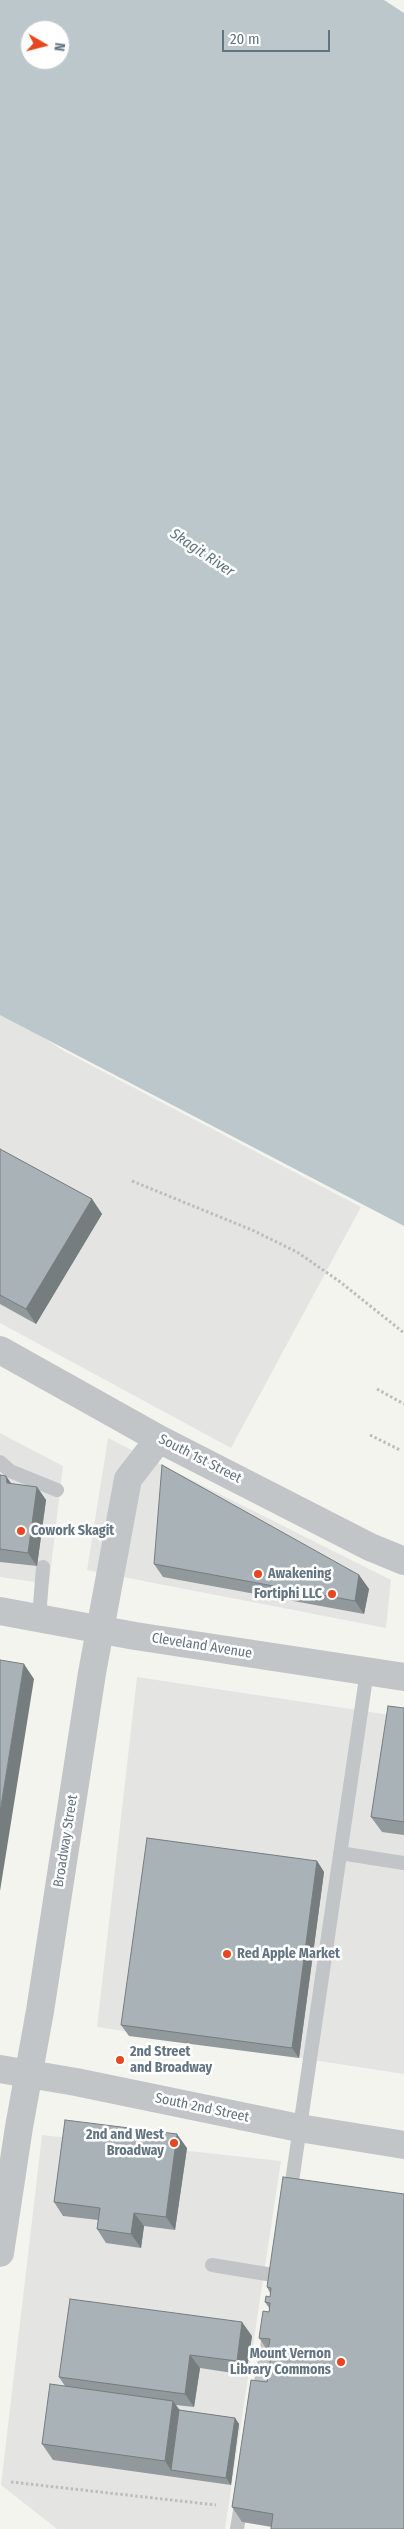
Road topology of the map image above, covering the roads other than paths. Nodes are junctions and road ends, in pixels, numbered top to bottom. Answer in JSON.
{"nodes":[{"id":1,"x":0,"y":1350,"type":"edge"},
{"id":2,"x":159,"y":1438,"type":"junction"},
{"id":3,"x":0,"y":1462,"type":"edge"},
{"id":4,"x":56,"y":1490,"type":"dead end"},
{"id":5,"x":404,"y":1561,"type":"edge"},
{"id":6,"x":43,"y":1566,"type":"dead end"},
{"id":7,"x":0,"y":1611,"type":"edge"},
{"id":8,"x":39,"y":1618,"type":"junction"},
{"id":9,"x":100,"y":1630,"type":"junction"},
{"id":10,"x":367,"y":1671,"type":"junction"},
{"id":11,"x":404,"y":1677,"type":"edge"},
{"id":12,"x":340,"y":1852,"type":"junction"},
{"id":13,"x":404,"y":1863,"type":"edge"},
{"id":14,"x":0,"y":2069,"type":"edge"},
{"id":15,"x":29,"y":2074,"type":"junction"},
{"id":16,"x":299,"y":2128,"type":"junction"},
{"id":17,"x":404,"y":2145,"type":"edge"},
{"id":18,"x":288,"y":2209,"type":"edge"},
{"id":19,"x":0,"y":2253,"type":"edge"},
{"id":20,"x":212,"y":2265,"type":"dead end"},
{"id":21,"x":279,"y":2276,"type":"edge"},
{"id":22,"x":272,"y":2315,"type":"edge"},
{"id":23,"x":256,"y":2412,"type":"edge"},
{"id":24,"x":245,"y":2480,"type":"edge"},
{"id":25,"x":236,"y":2529,"type":"edge"}],
"edges":[{"from":1,"to":2,"type":"street","name":"South 1st Street"},
{"from":2,"to":5,"type":"street","name":"South 1st Street"},
{"from":2,"to":9,"type":"street","name":"Broadway Street"},
{"from":3,"to":4,"type":"lane"},
{"from":6,"to":8,"type":"lane"},
{"from":7,"to":8,"type":"street","name":"Cleveland Avenue"},
{"from":8,"to":9,"type":"street","name":"Cleveland Avenue"},
{"from":9,"to":10,"type":"street","name":"Cleveland Avenue"},
{"from":9,"to":15,"type":"street","name":"Broadway Street"},
{"from":10,"to":11,"type":"street","name":"Cleveland Avenue"},
{"from":10,"to":12,"type":"lane"},
{"from":12,"to":13,"type":"lane"},
{"from":12,"to":16,"type":"lane"},
{"from":14,"to":15,"type":"street","name":"South 2nd Street"},
{"from":15,"to":16,"type":"street","name":"South 2nd Street"},
{"from":15,"to":19,"type":"street","name":"Broadway Street"},
{"from":16,"to":17,"type":"street","name":"South 2nd Street"},
{"from":16,"to":18,"type":"lane"},
{"from":20,"to":21,"type":"lane"},
{"from":22,"to":23,"type":"lane"},
{"from":24,"to":25,"type":"lane"}]}
